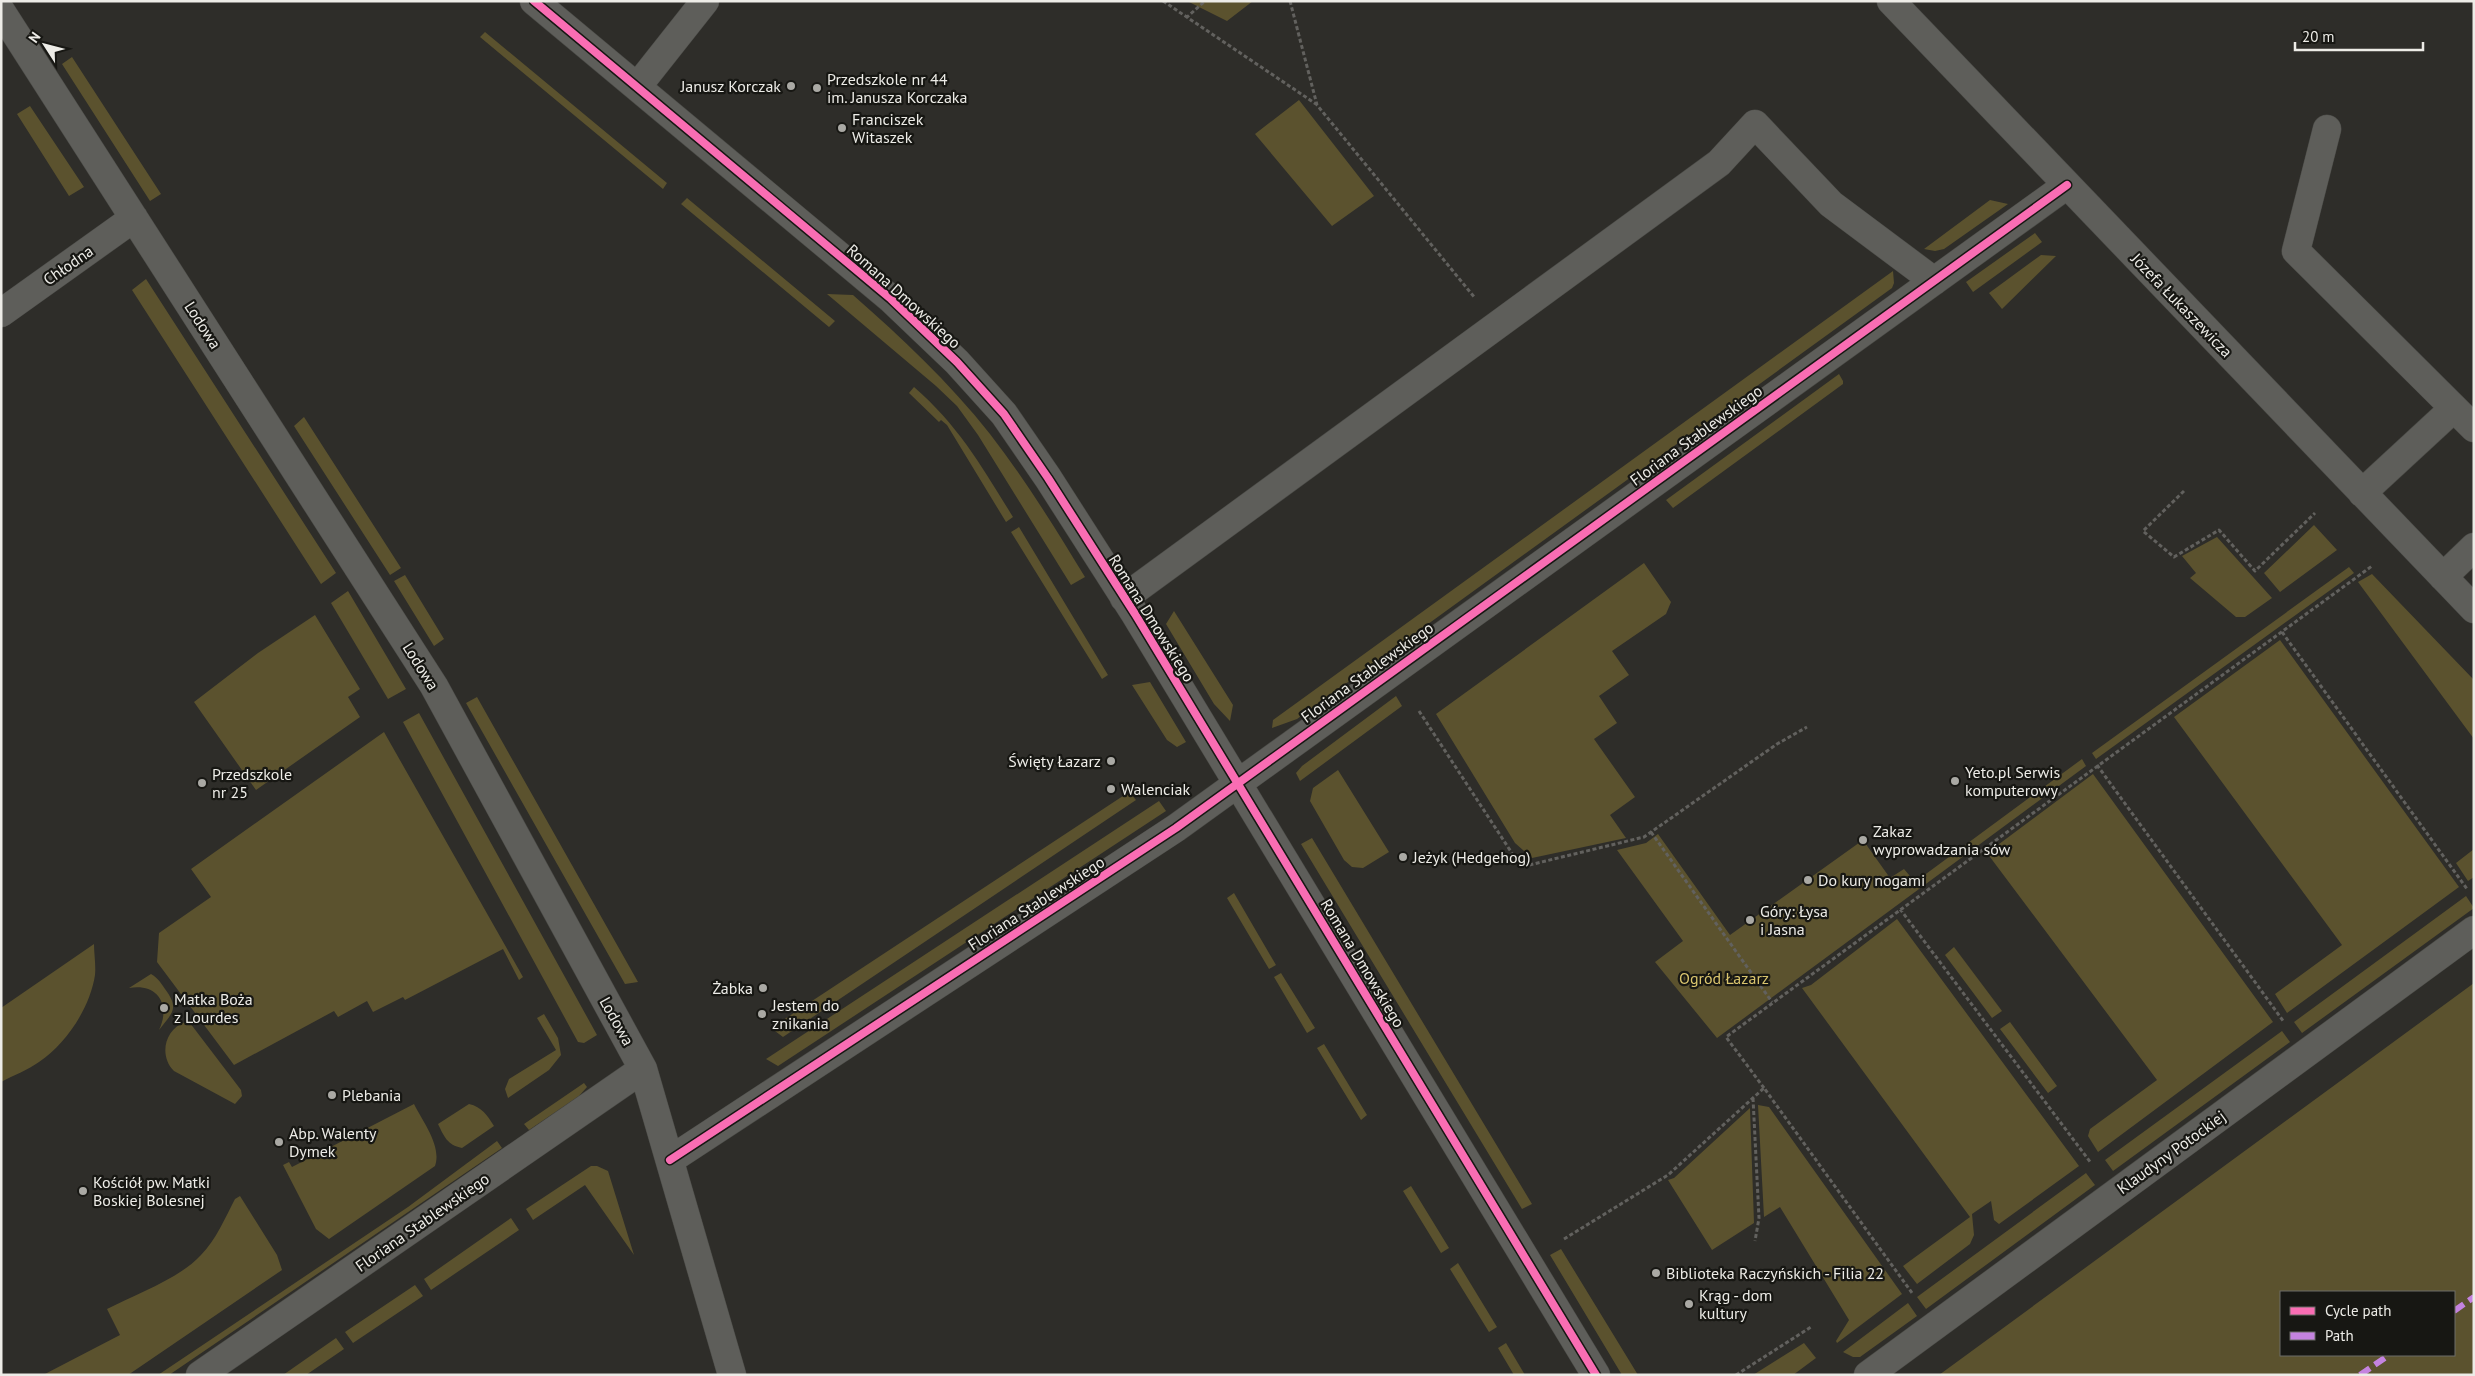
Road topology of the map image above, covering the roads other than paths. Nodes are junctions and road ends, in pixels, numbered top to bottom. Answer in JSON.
{"nodes":[{"id":1,"x":534,"y":1,"type":"edge"},
{"id":2,"x":705,"y":1,"type":"edge"},
{"id":3,"x":1891,"y":1,"type":"edge"},
{"id":4,"x":1,"y":11,"type":"edge"},
{"id":5,"x":637,"y":87,"type":"junction"},
{"id":6,"x":2327,"y":129,"type":"dead end"},
{"id":7,"x":2067,"y":185,"type":"junction"},
{"id":8,"x":134,"y":218,"type":"junction"},
{"id":9,"x":1934,"y":281,"type":"junction"},
{"id":10,"x":1,"y":313,"type":"edge"},
{"id":11,"x":2454,"y":408,"type":"junction"},
{"id":12,"x":2474,"y":428,"type":"edge"},
{"id":13,"x":2362,"y":493,"type":"junction"},
{"id":14,"x":2474,"y":547,"type":"edge"},
{"id":15,"x":2443,"y":577,"type":"junction"},
{"id":16,"x":1124,"y":598,"type":"junction"},
{"id":17,"x":2474,"y":609,"type":"edge"},
{"id":18,"x":1237,"y":784,"type":"junction"},
{"id":19,"x":2474,"y":930,"type":"edge"},
{"id":20,"x":644,"y":1069,"type":"junction"},
{"id":21,"x":670,"y":1160,"type":"junction"},
{"id":22,"x":200,"y":1375,"type":"edge"},
{"id":23,"x":732,"y":1375,"type":"edge"},
{"id":24,"x":1596,"y":1375,"type":"edge"},
{"id":25,"x":1868,"y":1375,"type":"edge"}],
"edges":[{"from":1,"to":5,"type":"street","name":"Romana Dmowskiego"},
{"from":2,"to":5,"type":"street"},
{"from":3,"to":7,"type":"street","name":"Józefa Łukaszewicza"},
{"from":4,"to":8,"type":"street","name":"Lodowa"},
{"from":5,"to":16,"type":"street","name":"Romana Dmowskiego"},
{"from":6,"to":11,"type":"street"},
{"from":7,"to":9,"type":"street","name":"Floriana Stablewskiego"},
{"from":7,"to":13,"type":"street","name":"Józefa Łukaszewicza"},
{"from":8,"to":10,"type":"street","name":"Chłodna"},
{"from":8,"to":20,"type":"street","name":"Lodowa"},
{"from":9,"to":16,"type":"street"},
{"from":9,"to":18,"type":"street","name":"Floriana Stablewskiego"},
{"from":11,"to":12,"type":"street"},
{"from":11,"to":13,"type":"street"},
{"from":13,"to":15,"type":"street","name":"Józefa Łukaszewicza"},
{"from":14,"to":15,"type":"street"},
{"from":15,"to":17,"type":"street","name":"Józefa Łukaszewicza"},
{"from":16,"to":18,"type":"street","name":"Romana Dmowskiego"},
{"from":18,"to":21,"type":"street","name":"Floriana Stablewskiego"},
{"from":18,"to":24,"type":"street","name":"Romana Dmowskiego"},
{"from":19,"to":25,"type":"street","name":"Klaudyny Potockiej"},
{"from":20,"to":21,"type":"street","name":"Lodowa"},
{"from":20,"to":22,"type":"street","name":"Floriana Stablewskiego"},
{"from":21,"to":23,"type":"street","name":"Lodowa"}]}
